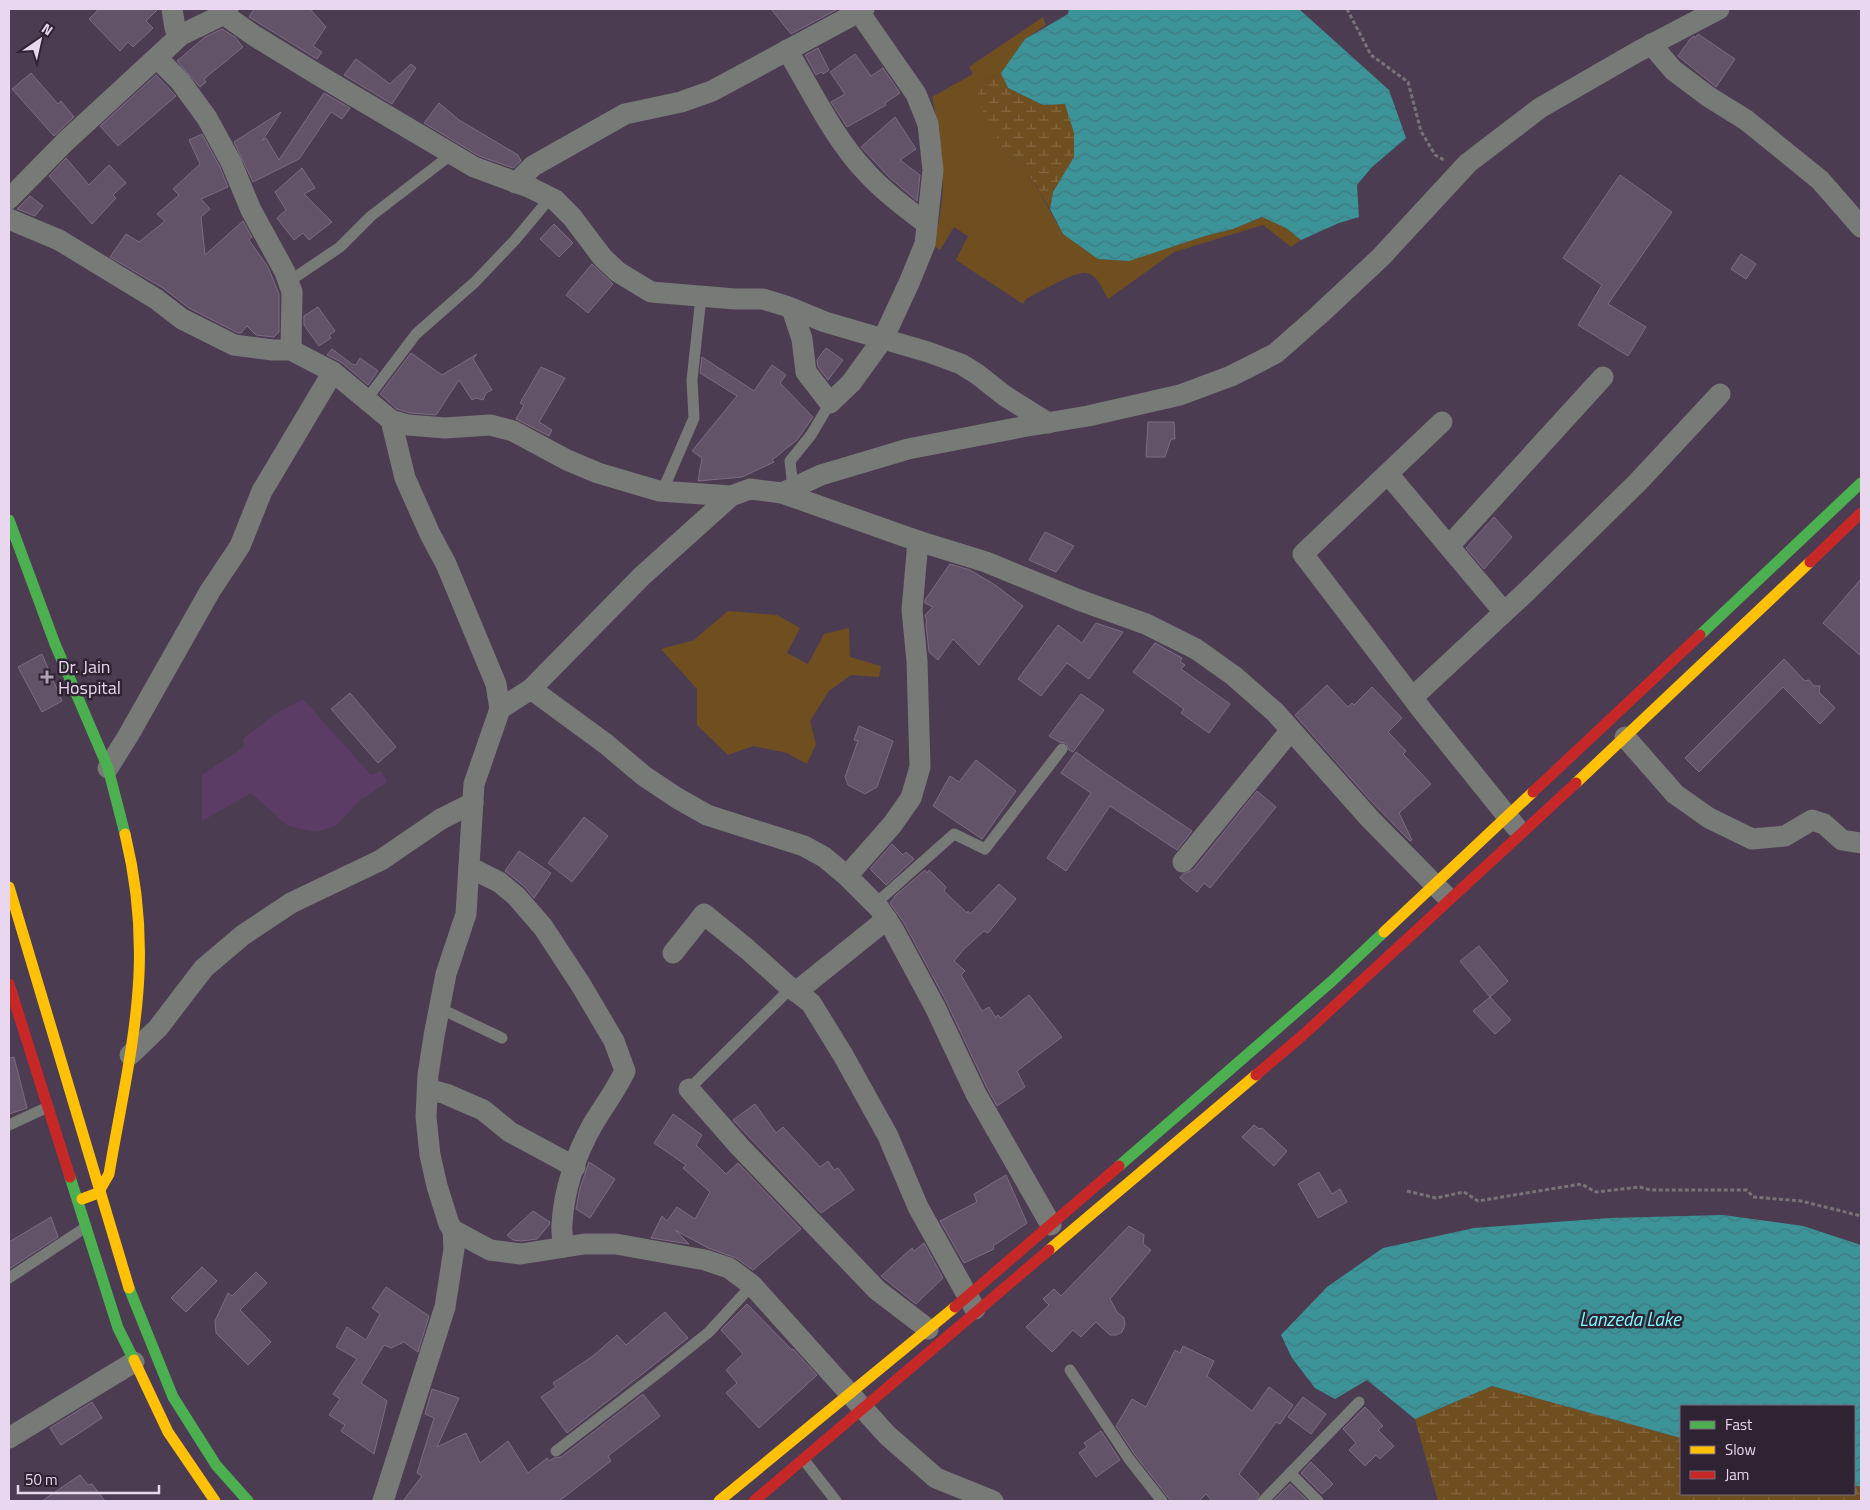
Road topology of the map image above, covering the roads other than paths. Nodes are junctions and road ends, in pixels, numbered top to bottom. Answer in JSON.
{"nodes":[{"id":1,"x":172,"y":9,"type":"edge"},
{"id":2,"x":1719,"y":9,"type":"edge"},
{"id":3,"x":860,"y":10,"type":"edge"},
{"id":4,"x":225,"y":11,"type":"edge"},
{"id":5,"x":182,"y":35,"type":"junction"},
{"id":6,"x":1651,"y":44,"type":"junction"},
{"id":7,"x":787,"y":50,"type":"junction"},
{"id":8,"x":157,"y":58,"type":"junction"},
{"id":9,"x":452,"y":154,"type":"junction"},
{"id":10,"x":516,"y":183,"type":"junction"},
{"id":11,"x":550,"y":198,"type":"junction"},
{"id":12,"x":9,"y":199,"type":"edge"},
{"id":13,"x":9,"y":219,"type":"edge"},
{"id":14,"x":927,"y":224,"type":"junction"},
{"id":15,"x":1861,"y":227,"type":"edge"},
{"id":16,"x":288,"y":282,"type":"junction"},
{"id":17,"x":701,"y":297,"type":"junction"},
{"id":18,"x":792,"y":308,"type":"junction"},
{"id":19,"x":883,"y":339,"type":"junction"},
{"id":20,"x":291,"y":350,"type":"junction"},
{"id":21,"x":333,"y":372,"type":"junction"},
{"id":22,"x":1603,"y":377,"type":"dead end"},
{"id":23,"x":1720,"y":394,"type":"dead end"},
{"id":24,"x":366,"y":400,"type":"junction"},
{"id":25,"x":830,"y":403,"type":"junction"},
{"id":26,"x":391,"y":420,"type":"junction"},
{"id":27,"x":1048,"y":422,"type":"junction"},
{"id":28,"x":1442,"y":422,"type":"dead end"},
{"id":29,"x":1388,"y":474,"type":"junction"},
{"id":30,"x":1861,"y":483,"type":"edge"},
{"id":31,"x":788,"y":490,"type":"junction"},
{"id":32,"x":662,"y":492,"type":"junction"},
{"id":33,"x":731,"y":496,"type":"junction"},
{"id":34,"x":1861,"y":513,"type":"edge"},
{"id":35,"x":9,"y":520,"type":"edge"},
{"id":36,"x":918,"y":541,"type":"junction"},
{"id":37,"x":1449,"y":546,"type":"junction"},
{"id":38,"x":1504,"y":612,"type":"junction"},
{"id":39,"x":531,"y":690,"type":"junction"},
{"id":40,"x":1412,"y":697,"type":"junction"},
{"id":41,"x":500,"y":709,"type":"junction"},
{"id":42,"x":1291,"y":730,"type":"junction"},
{"id":43,"x":1625,"y":738,"type":"junction"},
{"id":44,"x":1062,"y":749,"type":"dead end"},
{"id":45,"x":108,"y":768,"type":"junction"},
{"id":46,"x":472,"y":803,"type":"junction"},
{"id":47,"x":1506,"y":816,"type":"junction"},
{"id":48,"x":1522,"y":833,"type":"junction"},
{"id":49,"x":1861,"y":843,"type":"edge"},
{"id":50,"x":1183,"y":862,"type":"dead end"},
{"id":51,"x":468,"y":867,"type":"junction"},
{"id":52,"x":847,"y":876,"type":"junction"},
{"id":53,"x":1435,"y":884,"type":"junction"},
{"id":54,"x":9,"y":887,"type":"edge"},
{"id":55,"x":1449,"y":900,"type":"junction"},
{"id":56,"x":881,"y":911,"type":"junction"},
{"id":57,"x":673,"y":953,"type":"dead end"},
{"id":58,"x":9,"y":984,"type":"edge"},
{"id":59,"x":793,"y":990,"type":"junction"},
{"id":60,"x":439,"y":1008,"type":"junction"},
{"id":61,"x":502,"y":1038,"type":"dead end"},
{"id":62,"x":130,"y":1055,"type":"junction"},
{"id":63,"x":428,"y":1089,"type":"junction"},
{"id":64,"x":689,"y":1089,"type":"joint"},
{"id":65,"x":48,"y":1107,"type":"junction"},
{"id":66,"x":9,"y":1125,"type":"edge"},
{"id":67,"x":575,"y":1167,"type":"junction"},
{"id":68,"x":98,"y":1193,"type":"junction"},
{"id":69,"x":78,"y":1201,"type":"junction"},
{"id":70,"x":1051,"y":1225,"type":"junction"},
{"id":71,"x":86,"y":1227,"type":"junction"},
{"id":72,"x":453,"y":1230,"type":"junction"},
{"id":73,"x":564,"y":1247,"type":"junction"},
{"id":74,"x":9,"y":1278,"type":"edge"},
{"id":75,"x":752,"y":1285,"type":"junction"},
{"id":76,"x":973,"y":1305,"type":"junction"},
{"id":77,"x":928,"y":1329,"type":"junction"},
{"id":78,"x":134,"y":1362,"type":"junction"},
{"id":79,"x":1070,"y":1370,"type":"dead end"},
{"id":80,"x":850,"y":1394,"type":"junction"},
{"id":81,"x":1359,"y":1402,"type":"dead end"},
{"id":82,"x":865,"y":1409,"type":"junction"},
{"id":83,"x":11,"y":1433,"type":"edge"},
{"id":84,"x":556,"y":1451,"type":"dead end"},
{"id":85,"x":804,"y":1460,"type":"junction"},
{"id":86,"x":1290,"y":1472,"type":"junction"},
{"id":87,"x":215,"y":1501,"type":"edge"},
{"id":88,"x":248,"y":1501,"type":"edge"},
{"id":89,"x":383,"y":1501,"type":"edge"},
{"id":90,"x":719,"y":1501,"type":"edge"},
{"id":91,"x":754,"y":1501,"type":"edge"},
{"id":92,"x":836,"y":1501,"type":"edge"},
{"id":93,"x":994,"y":1501,"type":"edge"},
{"id":94,"x":1162,"y":1501,"type":"edge"},
{"id":95,"x":1263,"y":1501,"type":"edge"},
{"id":96,"x":1318,"y":1501,"type":"edge"}],
"edges":[{"from":1,"to":5,"type":"street"},
{"from":2,"to":6,"type":"street"},
{"from":3,"to":7,"type":"street"},
{"from":3,"to":14,"type":"street"},
{"from":4,"to":5,"type":"street"},
{"from":4,"to":9,"type":"street"},
{"from":5,"to":8,"type":"street"},
{"from":6,"to":15,"type":"street"},
{"from":6,"to":27,"type":"street"},
{"from":7,"to":10,"type":"street"},
{"from":7,"to":14,"type":"street"},
{"from":8,"to":12,"type":"street"},
{"from":8,"to":16,"type":"street"},
{"from":9,"to":10,"type":"street"},
{"from":9,"to":16,"type":"lane"},
{"from":10,"to":11,"type":"street"},
{"from":11,"to":17,"type":"street"},
{"from":11,"to":24,"type":"lane"},
{"from":13,"to":20,"type":"street"},
{"from":14,"to":19,"type":"street"},
{"from":16,"to":20,"type":"street"},
{"from":17,"to":18,"type":"street"},
{"from":17,"to":32,"type":"lane"},
{"from":18,"to":19,"type":"street"},
{"from":18,"to":25,"type":"street"},
{"from":19,"to":25,"type":"street"},
{"from":19,"to":27,"type":"street"},
{"from":20,"to":21,"type":"street"},
{"from":21,"to":24,"type":"street"},
{"from":21,"to":45,"type":"street"},
{"from":22,"to":37,"type":"street"},
{"from":23,"to":38,"type":"street"},
{"from":24,"to":26,"type":"street"},
{"from":25,"to":31,"type":"lane"},
{"from":26,"to":32,"type":"street"},
{"from":26,"to":41,"type":"street"},
{"from":27,"to":31,"type":"street"},
{"from":28,"to":29,"type":"street"},
{"from":29,"to":37,"type":"street"},
{"from":29,"to":40,"type":"street"},
{"from":30,"to":47,"type":"main road"},
{"from":31,"to":33,"type":"street"},
{"from":31,"to":36,"type":"street"},
{"from":32,"to":33,"type":"street"},
{"from":33,"to":39,"type":"street"},
{"from":34,"to":43,"type":"main road"},
{"from":35,"to":45,"type":"main road"},
{"from":36,"to":42,"type":"street"},
{"from":36,"to":52,"type":"street"},
{"from":37,"to":38,"type":"street"},
{"from":38,"to":40,"type":"street"},
{"from":39,"to":41,"type":"street"},
{"from":39,"to":52,"type":"street"},
{"from":40,"to":47,"type":"street"},
{"from":41,"to":46,"type":"street"},
{"from":42,"to":50,"type":"street"},
{"from":42,"to":53,"type":"street"},
{"from":43,"to":48,"type":"main road"},
{"from":43,"to":49,"type":"street"},
{"from":44,"to":56,"type":"lane"},
{"from":45,"to":62,"type":"main road"},
{"from":46,"to":51,"type":"street"},
{"from":46,"to":62,"type":"street"},
{"from":47,"to":48,"type":"street"},
{"from":47,"to":53,"type":"main road"},
{"from":48,"to":55,"type":"main road"},
{"from":51,"to":60,"type":"street"},
{"from":51,"to":67,"type":"street"},
{"from":52,"to":56,"type":"street"},
{"from":53,"to":55,"type":"street"},
{"from":53,"to":70,"type":"main road"},
{"from":54,"to":68,"type":"main road"},
{"from":55,"to":76,"type":"main road"},
{"from":56,"to":59,"type":"street"},
{"from":56,"to":70,"type":"street"},
{"from":57,"to":59,"type":"street"},
{"from":58,"to":65,"type":"main road"},
{"from":59,"to":64,"type":"lane"},
{"from":59,"to":76,"type":"street"},
{"from":60,"to":61,"type":"lane"},
{"from":60,"to":63,"type":"street"},
{"from":62,"to":68,"type":"main road"},
{"from":63,"to":67,"type":"street"},
{"from":63,"to":72,"type":"street"},
{"from":64,"to":77,"type":"street"},
{"from":65,"to":66,"type":"lane"},
{"from":65,"to":69,"type":"main road"},
{"from":67,"to":73,"type":"street"},
{"from":68,"to":69,"type":"main road"},
{"from":68,"to":88,"type":"main road"},
{"from":69,"to":71,"type":"main road"},
{"from":70,"to":76,"type":"main road"},
{"from":71,"to":74,"type":"lane"},
{"from":71,"to":78,"type":"main road"},
{"from":72,"to":73,"type":"street"},
{"from":72,"to":89,"type":"street"},
{"from":73,"to":75,"type":"street"},
{"from":75,"to":80,"type":"street"},
{"from":75,"to":84,"type":"lane"},
{"from":76,"to":77,"type":"main road"},
{"from":76,"to":82,"type":"main road"},
{"from":77,"to":80,"type":"main road"},
{"from":78,"to":83,"type":"street"},
{"from":78,"to":87,"type":"main road"},
{"from":79,"to":94,"type":"lane"},
{"from":80,"to":82,"type":"street"},
{"from":80,"to":90,"type":"main road"},
{"from":81,"to":86,"type":"lane"},
{"from":82,"to":85,"type":"main road"},
{"from":82,"to":93,"type":"street"},
{"from":85,"to":91,"type":"main road"},
{"from":85,"to":92,"type":"lane"},
{"from":86,"to":95,"type":"lane"},
{"from":86,"to":96,"type":"lane"}]}
